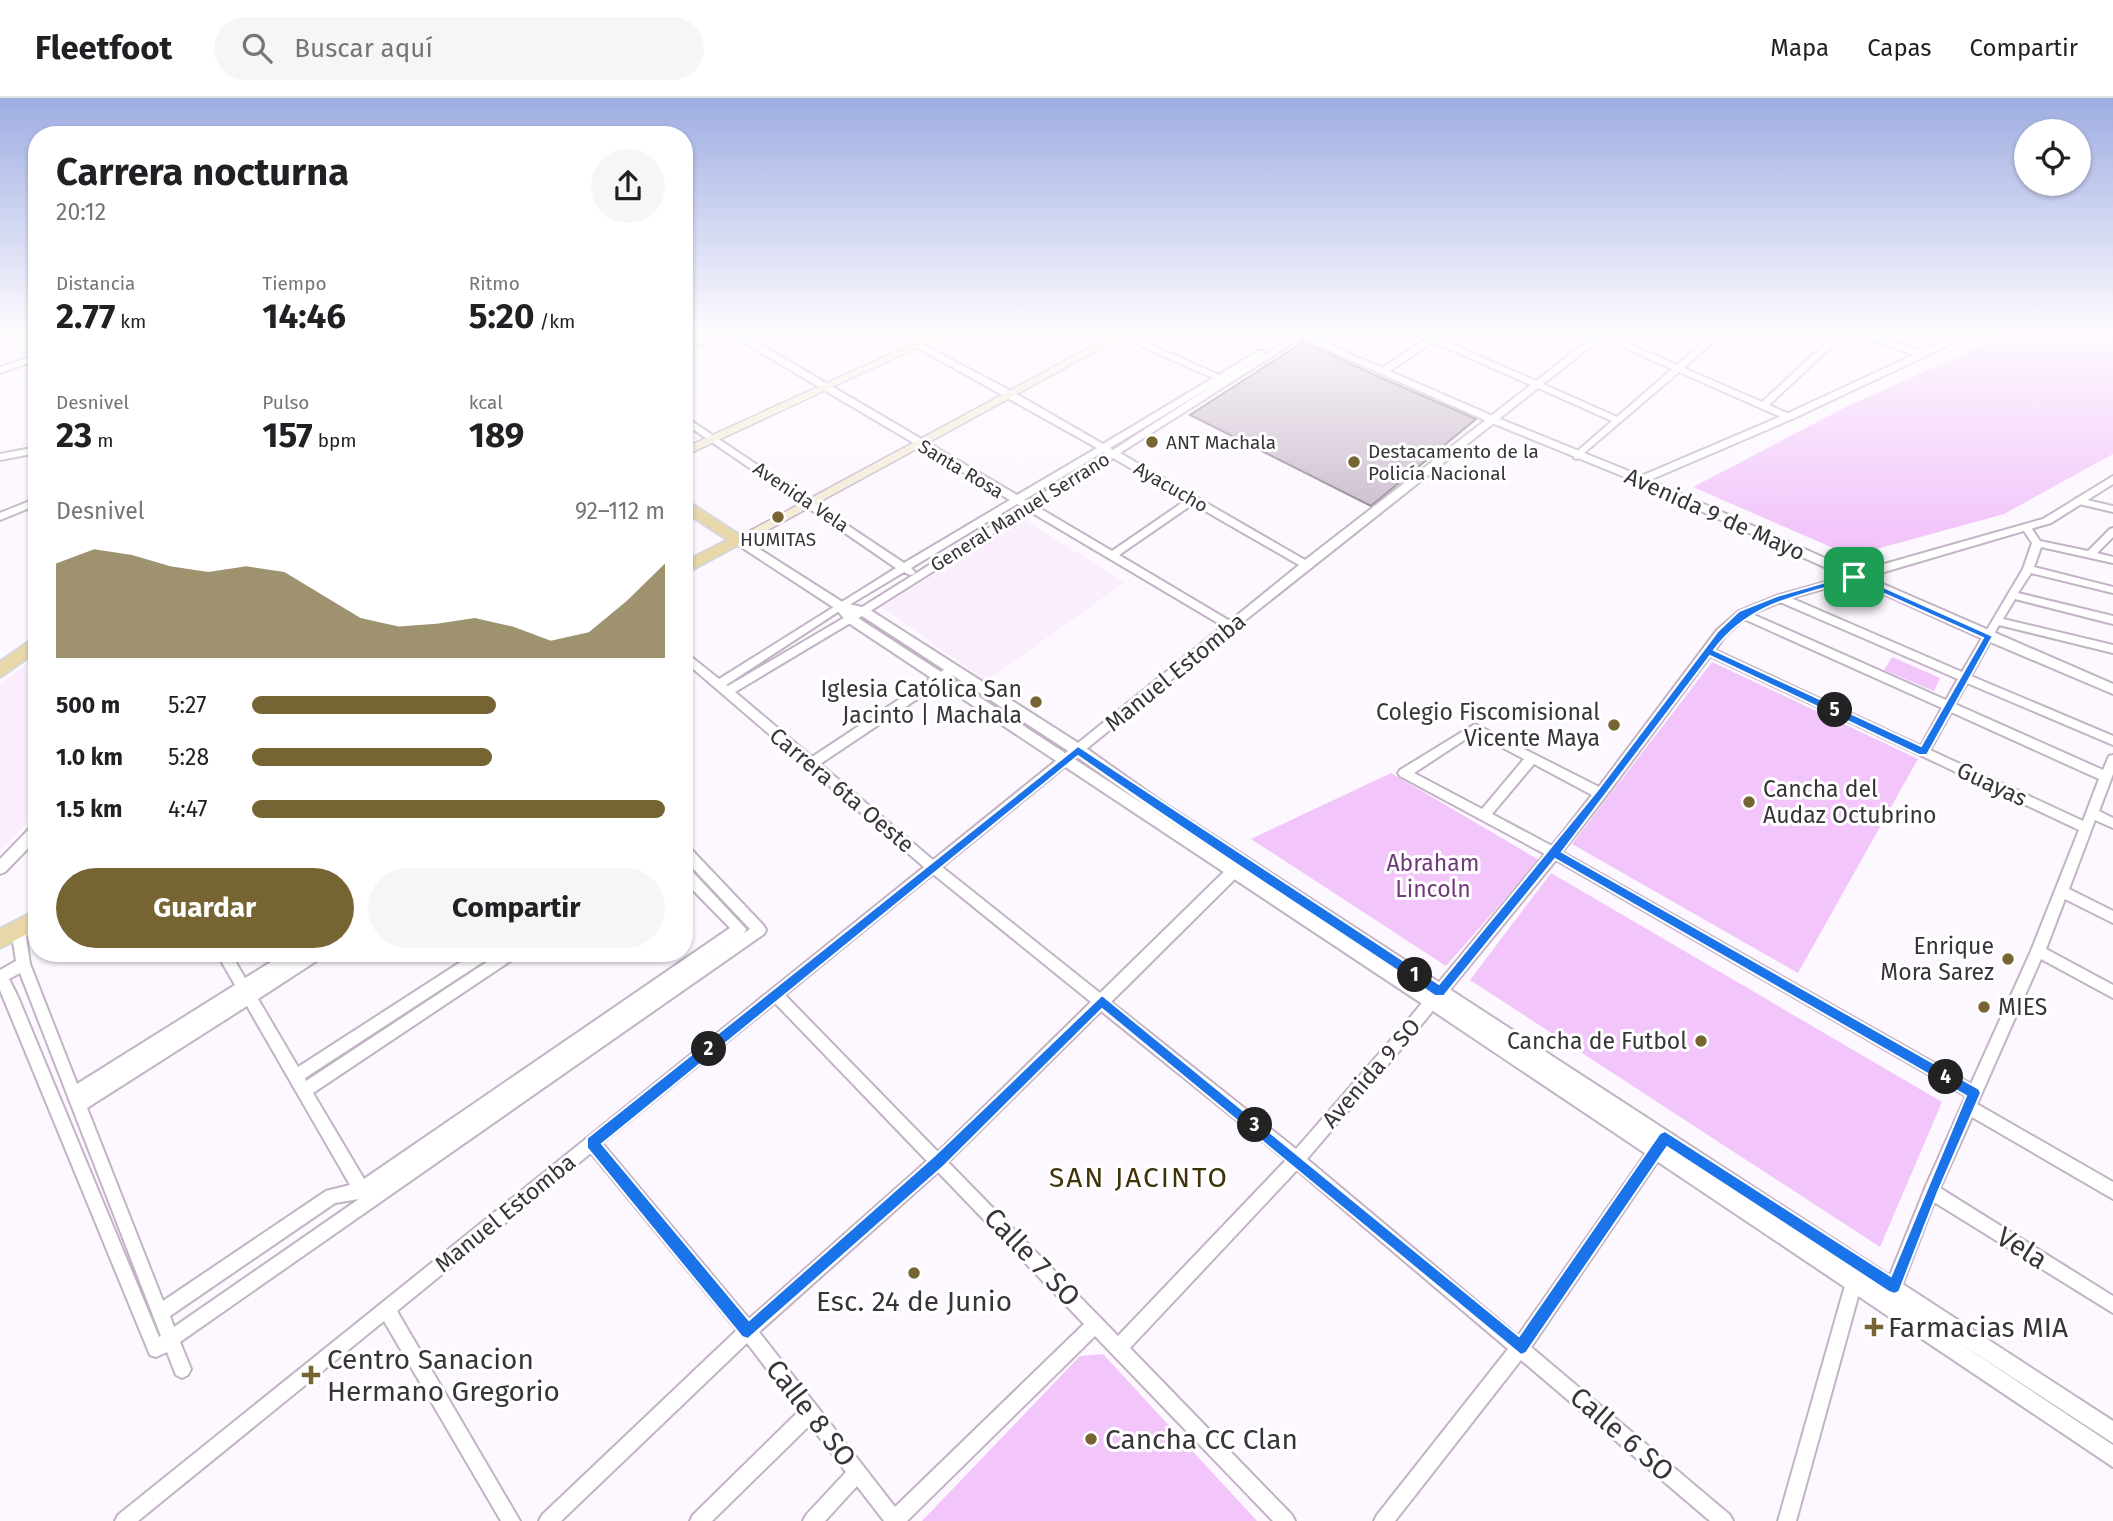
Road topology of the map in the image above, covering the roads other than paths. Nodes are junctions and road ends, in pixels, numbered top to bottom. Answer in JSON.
{"nodes":[{"id":1,"x":808,"y":395,"type":"edge"},
{"id":2,"x":843,"y":395,"type":"edge"},
{"id":3,"x":1007,"y":395,"type":"edge"},
{"id":4,"x":1012,"y":395,"type":"edge"},
{"id":5,"x":1188,"y":395,"type":"edge"},
{"id":6,"x":1207,"y":395,"type":"edge"},
{"id":7,"x":1445,"y":395,"type":"edge"},
{"id":8,"x":1521,"y":395,"type":"edge"},
{"id":9,"x":1562,"y":395,"type":"edge"},
{"id":10,"x":1646,"y":395,"type":"edge"},
{"id":11,"x":1740,"y":395,"type":"edge"},
{"id":12,"x":1774,"y":395,"type":"edge"},
{"id":13,"x":1833,"y":395,"type":"edge"},
{"id":14,"x":1763,"y":406,"type":"junction"},
{"id":15,"x":1494,"y":416,"type":"junction"},
{"id":16,"x":1788,"y":417,"type":"junction"},
{"id":17,"x":1617,"y":420,"type":"junction"},
{"id":18,"x":693,"y":425,"type":"edge"},
{"id":19,"x":714,"y":439,"type":"junction"},
{"id":20,"x":919,"y":444,"type":"junction"},
{"id":21,"x":693,"y":449,"type":"edge"},
{"id":22,"x":1102,"y":449,"type":"junction"},
{"id":23,"x":28,"y":452,"type":"edge"},
{"id":24,"x":1113,"y":454,"type":"junction"},
{"id":25,"x":1581,"y":455,"type":"junction"},
{"id":26,"x":0,"y":457,"type":"edge"},
{"id":27,"x":1641,"y":480,"type":"junction"},
{"id":28,"x":2111,"y":482,"type":"edge"},
{"id":29,"x":1015,"y":500,"type":"junction"},
{"id":30,"x":1192,"y":500,"type":"junction"},
{"id":31,"x":2078,"y":500,"type":"junction"},
{"id":32,"x":809,"y":502,"type":"junction"},
{"id":33,"x":28,"y":505,"type":"edge"},
{"id":34,"x":1028,"y":508,"type":"junction"},
{"id":35,"x":693,"y":509,"type":"edge"},
{"id":36,"x":2113,"y":509,"type":"edge"},
{"id":37,"x":0,"y":516,"type":"edge"},
{"id":38,"x":2027,"y":528,"type":"junction"},
{"id":39,"x":2113,"y":531,"type":"edge"},
{"id":40,"x":739,"y":540,"type":"junction"},
{"id":41,"x":2037,"y":543,"type":"junction"},
{"id":42,"x":1113,"y":555,"type":"junction"},
{"id":43,"x":2090,"y":555,"type":"junction"},
{"id":44,"x":2113,"y":560,"type":"edge"},
{"id":45,"x":693,"y":564,"type":"edge"},
{"id":46,"x":1306,"y":565,"type":"junction"},
{"id":47,"x":904,"y":567,"type":"junction"},
{"id":48,"x":2028,"y":569,"type":"junction"},
{"id":49,"x":917,"y":576,"type":"junction"},
{"id":50,"x":1854,"y":577,"type":"junction"},
{"id":51,"x":2113,"y":590,"type":"edge"},
{"id":52,"x":2012,"y":595,"type":"junction"},
{"id":53,"x":1780,"y":598,"type":"junction"},
{"id":54,"x":840,"y":606,"type":"junction"},
{"id":55,"x":1743,"y":614,"type":"junction"},
{"id":56,"x":857,"y":615,"type":"junction"},
{"id":57,"x":2113,"y":620,"type":"edge"},
{"id":58,"x":1996,"y":621,"type":"junction"},
{"id":59,"x":1233,"y":627,"type":"junction"},
{"id":60,"x":1988,"y":636,"type":"junction"},
{"id":61,"x":28,"y":649,"type":"edge"},
{"id":62,"x":2113,"y":649,"type":"edge"},
{"id":63,"x":1709,"y":651,"type":"junction"},
{"id":64,"x":693,"y":663,"type":"edge"},
{"id":65,"x":0,"y":671,"type":"edge"},
{"id":66,"x":947,"y":673,"type":"junction"},
{"id":67,"x":1964,"y":678,"type":"junction"},
{"id":68,"x":722,"y":689,"type":"junction"},
{"id":69,"x":2113,"y":689,"type":"edge"},
{"id":70,"x":1947,"y":706,"type":"junction"},
{"id":71,"x":2113,"y":741,"type":"edge"},
{"id":72,"x":1923,"y":752,"type":"junction"},
{"id":73,"x":1071,"y":755,"type":"junction"},
{"id":74,"x":1531,"y":759,"type":"junction"},
{"id":75,"x":2113,"y":759,"type":"edge"},
{"id":76,"x":811,"y":764,"type":"junction"},
{"id":77,"x":2105,"y":776,"type":"junction"},
{"id":78,"x":1601,"y":794,"type":"junction"},
{"id":79,"x":2091,"y":813,"type":"junction"},
{"id":80,"x":1483,"y":816,"type":"junction"},
{"id":81,"x":2113,"y":823,"type":"edge"},
{"id":82,"x":2086,"y":828,"type":"junction"},
{"id":83,"x":28,"y":839,"type":"edge"},
{"id":84,"x":1554,"y":853,"type":"junction"},
{"id":85,"x":693,"y":860,"type":"edge"},
{"id":86,"x":1239,"y":866,"type":"junction"},
{"id":87,"x":934,"y":868,"type":"junction"},
{"id":88,"x":0,"y":869,"type":"edge"},
{"id":89,"x":693,"y":882,"type":"edge"},
{"id":90,"x":2061,"y":891,"type":"junction"},
{"id":91,"x":2113,"y":917,"type":"edge"},
{"id":92,"x":18,"y":929,"type":"edge"},
{"id":93,"x":2038,"y":951,"type":"junction"},
{"id":94,"x":229,"y":962,"type":"edge"},
{"id":95,"x":285,"y":962,"type":"edge"},
{"id":96,"x":301,"y":962,"type":"edge"},
{"id":97,"x":472,"y":962,"type":"edge"},
{"id":98,"x":498,"y":962,"type":"edge"},
{"id":99,"x":693,"y":962,"type":"edge"},
{"id":100,"x":693,"y":962,"type":"edge"},
{"id":101,"x":23,"y":964,"type":"junction"},
{"id":102,"x":0,"y":977,"type":"edge"},
{"id":103,"x":246,"y":992,"type":"junction"},
{"id":104,"x":2113,"y":992,"type":"edge"},
{"id":105,"x":776,"y":995,"type":"junction"},
{"id":106,"x":1436,"y":997,"type":"junction"},
{"id":107,"x":1102,"y":1001,"type":"junction"},
{"id":108,"x":296,"y":1076,"type":"junction"},
{"id":109,"x":304,"y":1091,"type":"junction"},
{"id":110,"x":77,"y":1099,"type":"junction"},
{"id":111,"x":1971,"y":1100,"type":"junction"},
{"id":112,"x":592,"y":1143,"type":"junction"},
{"id":113,"x":1661,"y":1145,"type":"junction"},
{"id":114,"x":1296,"y":1159,"type":"junction"},
{"id":115,"x":939,"y":1161,"type":"junction"},
{"id":116,"x":2112,"y":1189,"type":"edge"},
{"id":117,"x":1931,"y":1191,"type":"junction"},
{"id":118,"x":366,"y":1195,"type":"junction"},
{"id":119,"x":1856,"y":1273,"type":"junction"},
{"id":120,"x":1890,"y":1296,"type":"junction"},
{"id":121,"x":2113,"y":1305,"type":"edge"},
{"id":122,"x":386,"y":1308,"type":"junction"},
{"id":123,"x":162,"y":1312,"type":"junction"},
{"id":124,"x":1096,"y":1324,"type":"junction"},
{"id":125,"x":748,"y":1331,"type":"junction"},
{"id":126,"x":170,"y":1339,"type":"junction"},
{"id":127,"x":1120,"y":1347,"type":"junction"},
{"id":128,"x":1521,"y":1347,"type":"junction"},
{"id":129,"x":182,"y":1369,"type":"dead end"},
{"id":130,"x":811,"y":1412,"type":"junction"},
{"id":131,"x":2113,"y":1433,"type":"edge"},
{"id":132,"x":2113,"y":1457,"type":"edge"},
{"id":133,"x":858,"y":1473,"type":"junction"},
{"id":134,"x":124,"y":1521,"type":"edge"},
{"id":135,"x":511,"y":1521,"type":"edge"},
{"id":136,"x":548,"y":1521,"type":"edge"},
{"id":137,"x":699,"y":1521,"type":"edge"},
{"id":138,"x":812,"y":1521,"type":"edge"},
{"id":139,"x":895,"y":1521,"type":"edge"},
{"id":140,"x":1286,"y":1521,"type":"edge"},
{"id":141,"x":1383,"y":1521,"type":"edge"},
{"id":142,"x":1724,"y":1521,"type":"edge"},
{"id":143,"x":1787,"y":1521,"type":"edge"}],
"edges":[{"from":1,"to":19,"type":"main road"},
{"from":2,"to":20,"type":"street","name":"Santa Rosa"},
{"from":3,"to":20,"type":"main road"},
{"from":4,"to":22,"type":"street","name":"Ayacucho"},
{"from":5,"to":22,"type":"street","name":"General Manuel Serrano"},
{"from":6,"to":24,"type":"street","name":"General Manuel Serrano"},
{"from":7,"to":15,"type":"street","name":"Avenida 9 de Mayo"},
{"from":8,"to":15,"type":"street","name":"Manuel Estomba"},
{"from":9,"to":17,"type":"street"},
{"from":10,"to":17,"type":"street"},
{"from":11,"to":14,"type":"street"},
{"from":12,"to":14,"type":"street"},
{"from":13,"to":16,"type":"street"},
{"from":14,"to":16,"type":"street"},
{"from":15,"to":25,"type":"street","name":"Avenida 9 de Mayo"},
{"from":15,"to":46,"type":"street","name":"Manuel Estomba"},
{"from":16,"to":27,"type":"street"},
{"from":17,"to":25,"type":"street"},
{"from":18,"to":19,"type":"street","name":"Avenida Vela"},
{"from":19,"to":21,"type":"main road"},
{"from":19,"to":32,"type":"street","name":"Avenida Vela"},
{"from":20,"to":29,"type":"street","name":"Santa Rosa"},
{"from":20,"to":32,"type":"main road"},
{"from":22,"to":24,"type":"street","name":"Ayacucho"},
{"from":22,"to":29,"type":"street","name":"General Manuel Serrano"},
{"from":23,"to":26,"type":"street"},
{"from":24,"to":30,"type":"street","name":"Ayacucho"},
{"from":24,"to":34,"type":"street","name":"General Manuel Serrano"},
{"from":25,"to":27,"type":"street","name":"Avenida 9 de Mayo"},
{"from":27,"to":50,"type":"street","name":"Avenida 9 de Mayo"},
{"from":28,"to":31,"type":"street"},
{"from":29,"to":34,"type":"street","name":"Santa Rosa"},
{"from":29,"to":47,"type":"street","name":"General Manuel Serrano"},
{"from":30,"to":42,"type":"street"},
{"from":30,"to":46,"type":"street","name":"Ayacucho"},
{"from":31,"to":36,"type":"street"},
{"from":31,"to":38,"type":"street"},
{"from":32,"to":40,"type":"main road"},
{"from":32,"to":47,"type":"street","name":"Avenida Vela"},
{"from":33,"to":37,"type":"street"},
{"from":34,"to":42,"type":"street","name":"Santa Rosa"},
{"from":34,"to":49,"type":"street","name":"General Manuel Serrano"},
{"from":35,"to":40,"type":"main road"},
{"from":38,"to":41,"type":"street"},
{"from":38,"to":50,"type":"street"},
{"from":39,"to":43,"type":"street"},
{"from":40,"to":45,"type":"main road"},
{"from":40,"to":54,"type":"street"},
{"from":41,"to":43,"type":"street"},
{"from":41,"to":48,"type":"street"},
{"from":42,"to":59,"type":"street","name":"Santa Rosa"},
{"from":43,"to":44,"type":"street"},
{"from":46,"to":59,"type":"street","name":"Manuel Estomba"},
{"from":47,"to":49,"type":"street","name":"Avenida Vela"},
{"from":47,"to":54,"type":"street","name":"General Manuel Serrano"},
{"from":48,"to":51,"type":"street"},
{"from":48,"to":52,"type":"street"},
{"from":49,"to":56,"type":"street","name":"General Manuel Serrano"},
{"from":50,"to":53,"type":"street"},
{"from":50,"to":60,"type":"street","name":"Avenida 9 de Mayo"},
{"from":52,"to":57,"type":"street"},
{"from":52,"to":58,"type":"street"},
{"from":53,"to":55,"type":"street"},
{"from":53,"to":67,"type":"street"},
{"from":54,"to":56,"type":"street"},
{"from":54,"to":68,"type":"street","name":"General Manuel Serrano"},
{"from":55,"to":63,"type":"street","name":"Avenida 9 SO"},
{"from":55,"to":70,"type":"street"},
{"from":56,"to":66,"type":"street"},
{"from":56,"to":68,"type":"street","name":"General Manuel Serrano"},
{"from":58,"to":60,"type":"street"},
{"from":58,"to":62,"type":"street"},
{"from":59,"to":73,"type":"street","name":"Manuel Estomba"},
{"from":60,"to":67,"type":"street"},
{"from":60,"to":69,"type":"street","name":"Avenida 9 de Mayo"},
{"from":61,"to":65,"type":"main road"},
{"from":63,"to":72,"type":"street","name":"Guayas"},
{"from":63,"to":78,"type":"street","name":"Avenida 9 SO"},
{"from":64,"to":68,"type":"street","name":"Carrera 6ta Oeste"},
{"from":66,"to":73,"type":"street"},
{"from":66,"to":76,"type":"street"},
{"from":67,"to":70,"type":"street"},
{"from":67,"to":71,"type":"street"},
{"from":68,"to":76,"type":"street","name":"Carrera 6ta Oeste"},
{"from":70,"to":72,"type":"street"},
{"from":70,"to":77,"type":"street"},
{"from":72,"to":82,"type":"street","name":"Guayas"},
{"from":73,"to":86,"type":"street"},
{"from":73,"to":87,"type":"street","name":"Manuel Estomba"},
{"from":74,"to":78,"type":"street"},
{"from":74,"to":80,"type":"street"},
{"from":74,"to":80,"type":"street"},
{"from":75,"to":77,"type":"street"},
{"from":76,"to":87,"type":"street","name":"Carrera 6ta Oeste"},
{"from":77,"to":79,"type":"street"},
{"from":78,"to":84,"type":"street","name":"Avenida 9 SO"},
{"from":79,"to":81,"type":"street"},
{"from":79,"to":82,"type":"street"},
{"from":80,"to":84,"type":"street"},
{"from":82,"to":90,"type":"street"},
{"from":83,"to":88,"type":"street"},
{"from":84,"to":106,"type":"street","name":"Avenida 9 SO"},
{"from":84,"to":111,"type":"street"},
{"from":85,"to":118,"type":"street"},
{"from":86,"to":106,"type":"street"},
{"from":86,"to":107,"type":"street"},
{"from":87,"to":105,"type":"street","name":"Manuel Estomba"},
{"from":87,"to":107,"type":"street","name":"Carrera 6ta Oeste"},
{"from":89,"to":99,"type":"street"},
{"from":90,"to":91,"type":"street"},
{"from":90,"to":93,"type":"street"},
{"from":92,"to":101,"type":"street"},
{"from":93,"to":104,"type":"street"},
{"from":93,"to":111,"type":"street"},
{"from":94,"to":103,"type":"street"},
{"from":95,"to":103,"type":"street"},
{"from":96,"to":103,"type":"street"},
{"from":97,"to":108,"type":"street"},
{"from":98,"to":109,"type":"street"},
{"from":100,"to":118,"type":"street"},
{"from":101,"to":102,"type":"street"},
{"from":101,"to":110,"type":"street"},
{"from":102,"to":126,"type":"street"},
{"from":103,"to":108,"type":"street"},
{"from":103,"to":110,"type":"street"},
{"from":105,"to":112,"type":"street","name":"Manuel Estomba"},
{"from":105,"to":115,"type":"street","name":"Calle 7 SO"},
{"from":106,"to":113,"type":"street"},
{"from":106,"to":114,"type":"street","name":"Avenida 9 SO"},
{"from":107,"to":114,"type":"street","name":"Carrera 6ta Oeste"},
{"from":107,"to":115,"type":"street"},
{"from":108,"to":109,"type":"street"},
{"from":109,"to":118,"type":"street"},
{"from":110,"to":123,"type":"street"},
{"from":111,"to":116,"type":"street"},
{"from":111,"to":117,"type":"street"},
{"from":112,"to":122,"type":"street","name":"Manuel Estomba"},
{"from":112,"to":125,"type":"street","name":"Calle 8 SO"},
{"from":113,"to":119,"type":"street"},
{"from":113,"to":128,"type":"street"},
{"from":114,"to":127,"type":"street","name":"Avenida 9 SO"},
{"from":114,"to":128,"type":"street","name":"Carrera 6ta Oeste"},
{"from":115,"to":124,"type":"street","name":"Calle 7 SO"},
{"from":115,"to":125,"type":"street"},
{"from":117,"to":120,"type":"street"},
{"from":117,"to":121,"type":"street","name":"Vela"},
{"from":118,"to":123,"type":"street"},
{"from":118,"to":126,"type":"street"},
{"from":119,"to":120,"type":"street"},
{"from":119,"to":143,"type":"street"},
{"from":120,"to":131,"type":"street"},
{"from":120,"to":132,"type":"street"},
{"from":122,"to":134,"type":"street","name":"Manuel Estomba"},
{"from":122,"to":135,"type":"street"},
{"from":123,"to":126,"type":"street"},
{"from":124,"to":127,"type":"street","name":"Calle 7 SO"},
{"from":124,"to":139,"type":"street"},
{"from":125,"to":130,"type":"street","name":"Calle 8 SO"},
{"from":125,"to":136,"type":"street"},
{"from":126,"to":129,"type":"street"},
{"from":127,"to":140,"type":"street","name":"Calle 7 SO"},
{"from":128,"to":141,"type":"street"},
{"from":128,"to":142,"type":"street","name":"Calle 6 SO"},
{"from":130,"to":133,"type":"street","name":"Calle 8 SO"},
{"from":130,"to":137,"type":"street"},
{"from":133,"to":138,"type":"street"},
{"from":133,"to":139,"type":"street","name":"Calle 8 SO"}]}
